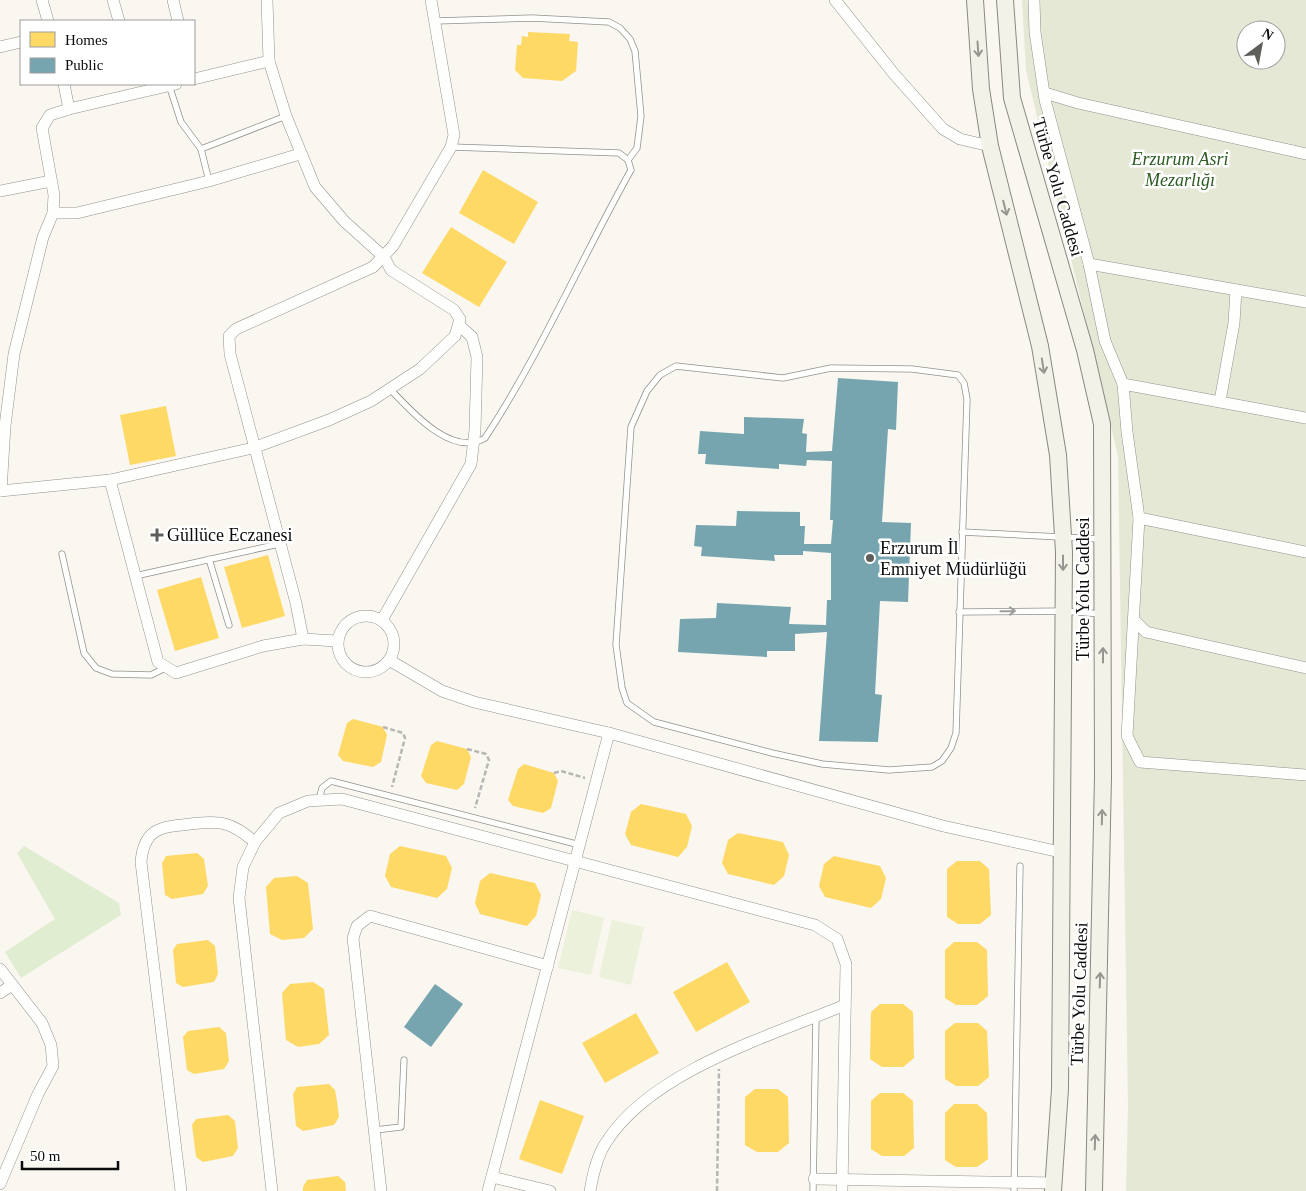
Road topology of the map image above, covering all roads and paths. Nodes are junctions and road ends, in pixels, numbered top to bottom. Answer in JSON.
{"nodes":[{"id":1,"x":42,"y":0,"type":"edge"},
{"id":2,"x":113,"y":0,"type":"edge"},
{"id":3,"x":173,"y":0,"type":"edge"},
{"id":4,"x":266,"y":0,"type":"edge"},
{"id":5,"x":431,"y":0,"type":"edge"},
{"id":6,"x":835,"y":0,"type":"edge"},
{"id":7,"x":975,"y":0,"type":"edge"},
{"id":8,"x":1005,"y":0,"type":"edge"},
{"id":9,"x":1034,"y":0,"type":"edge"},
{"id":10,"x":48,"y":20,"type":"edge"},
{"id":11,"x":119,"y":20,"type":"edge"},
{"id":12,"x":178,"y":20,"type":"edge"},
{"id":13,"x":435,"y":21,"type":"junction"},
{"id":14,"x":20,"y":42,"type":"edge"},
{"id":15,"x":0,"y":46,"type":"edge"},
{"id":16,"x":269,"y":61,"type":"junction"},
{"id":17,"x":195,"y":79,"type":"edge"},
{"id":18,"x":64,"y":85,"type":"edge"},
{"id":19,"x":173,"y":85,"type":"edge"},
{"id":20,"x":138,"y":88,"type":"edge"},
{"id":21,"x":1045,"y":93,"type":"junction"},
{"id":22,"x":70,"y":109,"type":"junction"},
{"id":23,"x":286,"y":116,"type":"junction"},
{"id":24,"x":990,"y":146,"type":"junction"},
{"id":25,"x":451,"y":147,"type":"junction"},
{"id":26,"x":201,"y":149,"type":"junction"},
{"id":27,"x":300,"y":154,"type":"junction"},
{"id":28,"x":1306,"y":154,"type":"edge"},
{"id":29,"x":628,"y":160,"type":"junction"},
{"id":30,"x":51,"y":180,"type":"junction"},
{"id":31,"x":210,"y":181,"type":"junction"},
{"id":32,"x":0,"y":191,"type":"edge"},
{"id":33,"x":53,"y":213,"type":"junction"},
{"id":34,"x":384,"y":257,"type":"junction"},
{"id":35,"x":1089,"y":264,"type":"junction"},
{"id":36,"x":1236,"y":290,"type":"junction"},
{"id":37,"x":1306,"y":302,"type":"edge"},
{"id":38,"x":460,"y":326,"type":"junction"},
{"id":39,"x":1124,"y":384,"type":"junction"},
{"id":40,"x":391,"y":390,"type":"junction"},
{"id":41,"x":1220,"y":401,"type":"junction"},
{"id":42,"x":1306,"y":418,"type":"edge"},
{"id":43,"x":474,"y":442,"type":"junction"},
{"id":44,"x":253,"y":448,"type":"junction"},
{"id":45,"x":110,"y":480,"type":"junction"},
{"id":46,"x":1,"y":491,"type":"edge"},
{"id":47,"x":1139,"y":518,"type":"junction"},
{"id":48,"x":962,"y":532,"type":"junction"},
{"id":49,"x":1063,"y":536,"type":"junction"},
{"id":50,"x":1103,"y":539,"type":"junction"},
{"id":51,"x":279,"y":544,"type":"junction"},
{"id":52,"x":1306,"y":552,"type":"edge"},
{"id":53,"x":62,"y":554,"type":"dead end"},
{"id":54,"x":209,"y":559,"type":"junction"},
{"id":55,"x":135,"y":576,"type":"junction"},
{"id":56,"x":1063,"y":611,"type":"junction"},
{"id":57,"x":959,"y":612,"type":"junction"},
{"id":58,"x":1103,"y":614,"type":"junction"},
{"id":59,"x":382,"y":620,"type":"junction"},
{"id":60,"x":1134,"y":621,"type":"junction"},
{"id":61,"x":229,"y":625,"type":"dead end"},
{"id":62,"x":303,"y":638,"type":"junction"},
{"id":63,"x":337,"y":641,"type":"junction"},
{"id":64,"x":389,"y":660,"type":"junction"},
{"id":65,"x":165,"y":668,"type":"junction"},
{"id":66,"x":1306,"y":668,"type":"edge"},
{"id":67,"x":383,"y":727,"type":"dead end"},
{"id":68,"x":609,"y":733,"type":"junction"},
{"id":69,"x":467,"y":749,"type":"dead end"},
{"id":70,"x":554,"y":773,"type":"dead end"},
{"id":71,"x":1306,"y":775,"type":"edge"},
{"id":72,"x":597,"y":781,"type":"junction"},
{"id":73,"x":390,"y":796,"type":"junction"},
{"id":74,"x":319,"y":800,"type":"junction"},
{"id":75,"x":472,"y":817,"type":"junction"},
{"id":76,"x":255,"y":842,"type":"junction"},
{"id":77,"x":580,"y":845,"type":"junction"},
{"id":78,"x":1060,"y":852,"type":"junction"},
{"id":79,"x":575,"y":862,"type":"junction"},
{"id":80,"x":1020,"y":866,"type":"dead end"},
{"id":81,"x":548,"y":966,"type":"junction"},
{"id":82,"x":0,"y":969,"type":"edge"},
{"id":83,"x":12,"y":985,"type":"junction"},
{"id":84,"x":0,"y":993,"type":"edge"},
{"id":85,"x":845,"y":1005,"type":"junction"},
{"id":86,"x":816,"y":1017,"type":"junction"},
{"id":87,"x":719,"y":1058,"type":"junction"},
{"id":88,"x":404,"y":1060,"type":"dead end"},
{"id":89,"x":374,"y":1130,"type":"junction"},
{"id":90,"x":492,"y":1177,"type":"junction"},
{"id":91,"x":0,"y":1184,"type":"edge"},
{"id":92,"x":814,"y":1185,"type":"edge"},
{"id":93,"x":842,"y":1185,"type":"edge"},
{"id":94,"x":1014,"y":1187,"type":"edge"},
{"id":95,"x":1054,"y":1187,"type":"edge"},
{"id":96,"x":181,"y":1191,"type":"edge"},
{"id":97,"x":272,"y":1191,"type":"edge"},
{"id":98,"x":381,"y":1191,"type":"edge"},
{"id":99,"x":488,"y":1191,"type":"edge"},
{"id":100,"x":550,"y":1191,"type":"edge"},
{"id":101,"x":590,"y":1191,"type":"edge"},
{"id":102,"x":717,"y":1191,"type":"edge"},
{"id":103,"x":1094,"y":1191,"type":"edge"}],
"edges":[{"from":1,"to":10,"type":"street"},
{"from":2,"to":11,"type":"street"},
{"from":3,"to":12,"type":"street"},
{"from":4,"to":16,"type":"street"},
{"from":5,"to":13,"type":"street"},
{"from":6,"to":24,"type":"street"},
{"from":7,"to":24,"type":"street","name":"Türbe Yolu Caddesi","one_way":true},
{"from":8,"to":50,"type":"street","name":"Türbe Yolu Caddesi"},
{"from":9,"to":21,"type":"street"},
{"from":13,"to":25,"type":"street"},
{"from":13,"to":29,"type":"lane"},
{"from":14,"to":15,"type":"street"},
{"from":16,"to":17,"type":"street"},
{"from":16,"to":23,"type":"street"},
{"from":18,"to":22,"type":"street"},
{"from":19,"to":20,"type":"street"},
{"from":19,"to":26,"type":"lane"},
{"from":20,"to":22,"type":"street"},
{"from":21,"to":28,"type":"street"},
{"from":21,"to":35,"type":"street"},
{"from":22,"to":30,"type":"street"},
{"from":23,"to":26,"type":"lane"},
{"from":23,"to":27,"type":"street"},
{"from":24,"to":49,"type":"street","name":"Türbe Yolu Caddesi","one_way":true},
{"from":25,"to":29,"type":"lane"},
{"from":25,"to":34,"type":"street"},
{"from":26,"to":31,"type":"lane"},
{"from":27,"to":31,"type":"street"},
{"from":27,"to":34,"type":"street"},
{"from":29,"to":43,"type":"lane"},
{"from":30,"to":32,"type":"street"},
{"from":30,"to":33,"type":"street"},
{"from":31,"to":33,"type":"street"},
{"from":33,"to":46,"type":"street"},
{"from":34,"to":38,"type":"street"},
{"from":34,"to":44,"type":"street"},
{"from":35,"to":36,"type":"street"},
{"from":35,"to":39,"type":"street"},
{"from":36,"to":37,"type":"street"},
{"from":36,"to":41,"type":"street"},
{"from":38,"to":40,"type":"street"},
{"from":38,"to":43,"type":"street"},
{"from":39,"to":41,"type":"street"},
{"from":39,"to":47,"type":"street"},
{"from":40,"to":43,"type":"lane"},
{"from":40,"to":44,"type":"street"},
{"from":41,"to":42,"type":"street"},
{"from":43,"to":59,"type":"street"},
{"from":44,"to":45,"type":"street"},
{"from":44,"to":51,"type":"street"},
{"from":45,"to":46,"type":"street"},
{"from":45,"to":55,"type":"street"},
{"from":47,"to":52,"type":"street"},
{"from":47,"to":60,"type":"street"},
{"from":48,"to":49,"type":"lane"},
{"from":48,"to":57,"type":"lane"},
{"from":48,"to":57,"type":"lane"},
{"from":49,"to":50,"type":"lane"},
{"from":49,"to":56,"type":"street","name":"Türbe Yolu Caddesi","one_way":true},
{"from":50,"to":58,"type":"street","name":"Türbe Yolu Caddesi"},
{"from":51,"to":54,"type":"lane"},
{"from":51,"to":62,"type":"street"},
{"from":53,"to":65,"type":"lane"},
{"from":54,"to":55,"type":"lane"},
{"from":54,"to":61,"type":"lane"},
{"from":55,"to":65,"type":"street"},
{"from":57,"to":56,"type":"lane","one_way":true},
{"from":56,"to":58,"type":"lane"},
{"from":56,"to":78,"type":"street","name":"Türbe Yolu Caddesi"},
{"from":103,"to":58,"type":"street","name":"Türbe Yolu Caddesi","one_way":true},
{"from":59,"to":63,"type":"street"},
{"from":59,"to":64,"type":"street"},
{"from":60,"to":66,"type":"street"},
{"from":60,"to":71,"type":"street"},
{"from":62,"to":63,"type":"street"},
{"from":62,"to":65,"type":"street"},
{"from":63,"to":64,"type":"street"},
{"from":64,"to":68,"type":"street"},
{"from":67,"to":73,"type":"path"},
{"from":68,"to":72,"type":"street"},
{"from":68,"to":78,"type":"street"},
{"from":69,"to":75,"type":"path"},
{"from":70,"to":72,"type":"path"},
{"from":72,"to":77,"type":"street"},
{"from":73,"to":74,"type":"lane"},
{"from":73,"to":75,"type":"lane"},
{"from":74,"to":76,"type":"street"},
{"from":74,"to":79,"type":"street"},
{"from":75,"to":77,"type":"lane"},
{"from":76,"to":96,"type":"street"},
{"from":76,"to":97,"type":"street"},
{"from":77,"to":79,"type":"street"},
{"from":78,"to":95,"type":"street","name":"Türbe Yolu Caddesi"},
{"from":79,"to":81,"type":"street"},
{"from":79,"to":85,"type":"street"},
{"from":80,"to":94,"type":"lane"},
{"from":81,"to":89,"type":"street"},
{"from":81,"to":90,"type":"street"},
{"from":82,"to":83,"type":"street"},
{"from":83,"to":84,"type":"street"},
{"from":83,"to":91,"type":"street"},
{"from":85,"to":86,"type":"street"},
{"from":85,"to":93,"type":"street"},
{"from":86,"to":87,"type":"street"},
{"from":86,"to":92,"type":"lane"},
{"from":87,"to":101,"type":"street"},
{"from":87,"to":102,"type":"path"},
{"from":88,"to":89,"type":"lane"},
{"from":89,"to":98,"type":"street"},
{"from":90,"to":99,"type":"street"},
{"from":90,"to":100,"type":"street"},
{"from":92,"to":93,"type":"street"},
{"from":93,"to":94,"type":"street"},
{"from":94,"to":95,"type":"street"}]}
